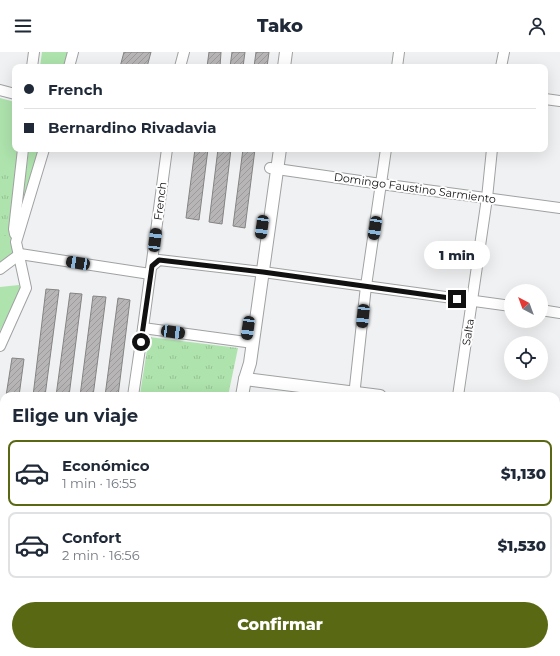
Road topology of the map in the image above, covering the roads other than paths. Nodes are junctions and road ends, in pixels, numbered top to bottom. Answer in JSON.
{"nodes":[{"id":1,"x":34,"y":52,"type":"edge"},
{"id":2,"x":73,"y":52,"type":"edge"},
{"id":3,"x":184,"y":52,"type":"edge"},
{"id":4,"x":286,"y":52,"type":"edge"},
{"id":5,"x":292,"y":52,"type":"edge"},
{"id":6,"x":399,"y":52,"type":"edge"},
{"id":7,"x":504,"y":52,"type":"edge"},
{"id":8,"x":32,"y":64,"type":"edge"},
{"id":9,"x":70,"y":64,"type":"edge"},
{"id":10,"x":181,"y":64,"type":"edge"},
{"id":11,"x":288,"y":64,"type":"edge"},
{"id":12,"x":289,"y":64,"type":"edge"},
{"id":13,"x":397,"y":64,"type":"edge"},
{"id":14,"x":502,"y":64,"type":"edge"},
{"id":15,"x":0,"y":90,"type":"edge"},
{"id":16,"x":12,"y":93,"type":"edge"},
{"id":17,"x":548,"y":99,"type":"edge"},
{"id":18,"x":560,"y":100,"type":"edge"},
{"id":19,"x":23,"y":152,"type":"edge"},
{"id":20,"x":43,"y":152,"type":"edge"},
{"id":21,"x":167,"y":152,"type":"edge"},
{"id":22,"x":273,"y":152,"type":"edge"},
{"id":23,"x":279,"y":152,"type":"edge"},
{"id":24,"x":386,"y":152,"type":"edge"},
{"id":25,"x":492,"y":152,"type":"edge"},
{"id":26,"x":274,"y":168,"type":"junction"},
{"id":27,"x":381,"y":184,"type":"junction"},
{"id":28,"x":487,"y":198,"type":"junction"},
{"id":29,"x":560,"y":208,"type":"edge"},
{"id":30,"x":16,"y":242,"type":"junction"},
{"id":31,"x":20,"y":254,"type":"junction"},
{"id":32,"x":0,"y":269,"type":"edge"},
{"id":33,"x":151,"y":270,"type":"junction"},
{"id":34,"x":259,"y":271,"type":"junction"},
{"id":35,"x":366,"y":286,"type":"junction"},
{"id":36,"x":472,"y":301,"type":"junction"},
{"id":37,"x":504,"y":305,"type":"edge"},
{"id":38,"x":548,"y":311,"type":"edge"},
{"id":39,"x":560,"y":313,"type":"edge"},
{"id":40,"x":144,"y":328,"type":"junction"},
{"id":41,"x":246,"y":342,"type":"junction"},
{"id":42,"x":0,"y":346,"type":"edge"},
{"id":43,"x":245,"y":379,"type":"junction"},
{"id":44,"x":134,"y":392,"type":"edge"},
{"id":45,"x":243,"y":392,"type":"edge"},
{"id":46,"x":339,"y":392,"type":"edge"},
{"id":47,"x":354,"y":392,"type":"edge"},
{"id":48,"x":459,"y":392,"type":"edge"}],
"edges":[{"from":1,"to":8,"type":"street"},
{"from":2,"to":9,"type":"street"},
{"from":3,"to":10,"type":"street"},
{"from":4,"to":11,"type":"main road"},
{"from":5,"to":12,"type":"main road"},
{"from":6,"to":13,"type":"street"},
{"from":7,"to":14,"type":"street"},
{"from":15,"to":16,"type":"street"},
{"from":17,"to":18,"type":"street"},
{"from":19,"to":30,"type":"street"},
{"from":20,"to":30,"type":"street"},
{"from":21,"to":33,"type":"street","name":"French"},
{"from":22,"to":26,"type":"main road"},
{"from":23,"to":26,"type":"main road"},
{"from":24,"to":27,"type":"street"},
{"from":25,"to":28,"type":"street","name":"Salta"},
{"from":26,"to":27,"type":"street","name":"Domingo Faustino Sarmiento"},
{"from":26,"to":34,"type":"main road"},
{"from":27,"to":28,"type":"street","name":"Domingo Faustino Sarmiento"},
{"from":27,"to":35,"type":"street"},
{"from":28,"to":29,"type":"street","name":"Domingo Faustino Sarmiento"},
{"from":28,"to":36,"type":"street","name":"Salta"},
{"from":30,"to":31,"type":"street"},
{"from":31,"to":32,"type":"street"},
{"from":31,"to":33,"type":"street"},
{"from":31,"to":42,"type":"street"},
{"from":33,"to":34,"type":"street"},
{"from":33,"to":40,"type":"street","name":"French"},
{"from":34,"to":35,"type":"street"},
{"from":34,"to":41,"type":"main road"},
{"from":34,"to":43,"type":"main road"},
{"from":35,"to":36,"type":"street"},
{"from":35,"to":47,"type":"street"},
{"from":36,"to":37,"type":"street"},
{"from":36,"to":48,"type":"street","name":"Salta"},
{"from":38,"to":39,"type":"street"},
{"from":40,"to":41,"type":"street"},
{"from":40,"to":44,"type":"street","name":"French"},
{"from":41,"to":43,"type":"main road"},
{"from":43,"to":45,"type":"main road"},
{"from":43,"to":46,"type":"main road"}]}
